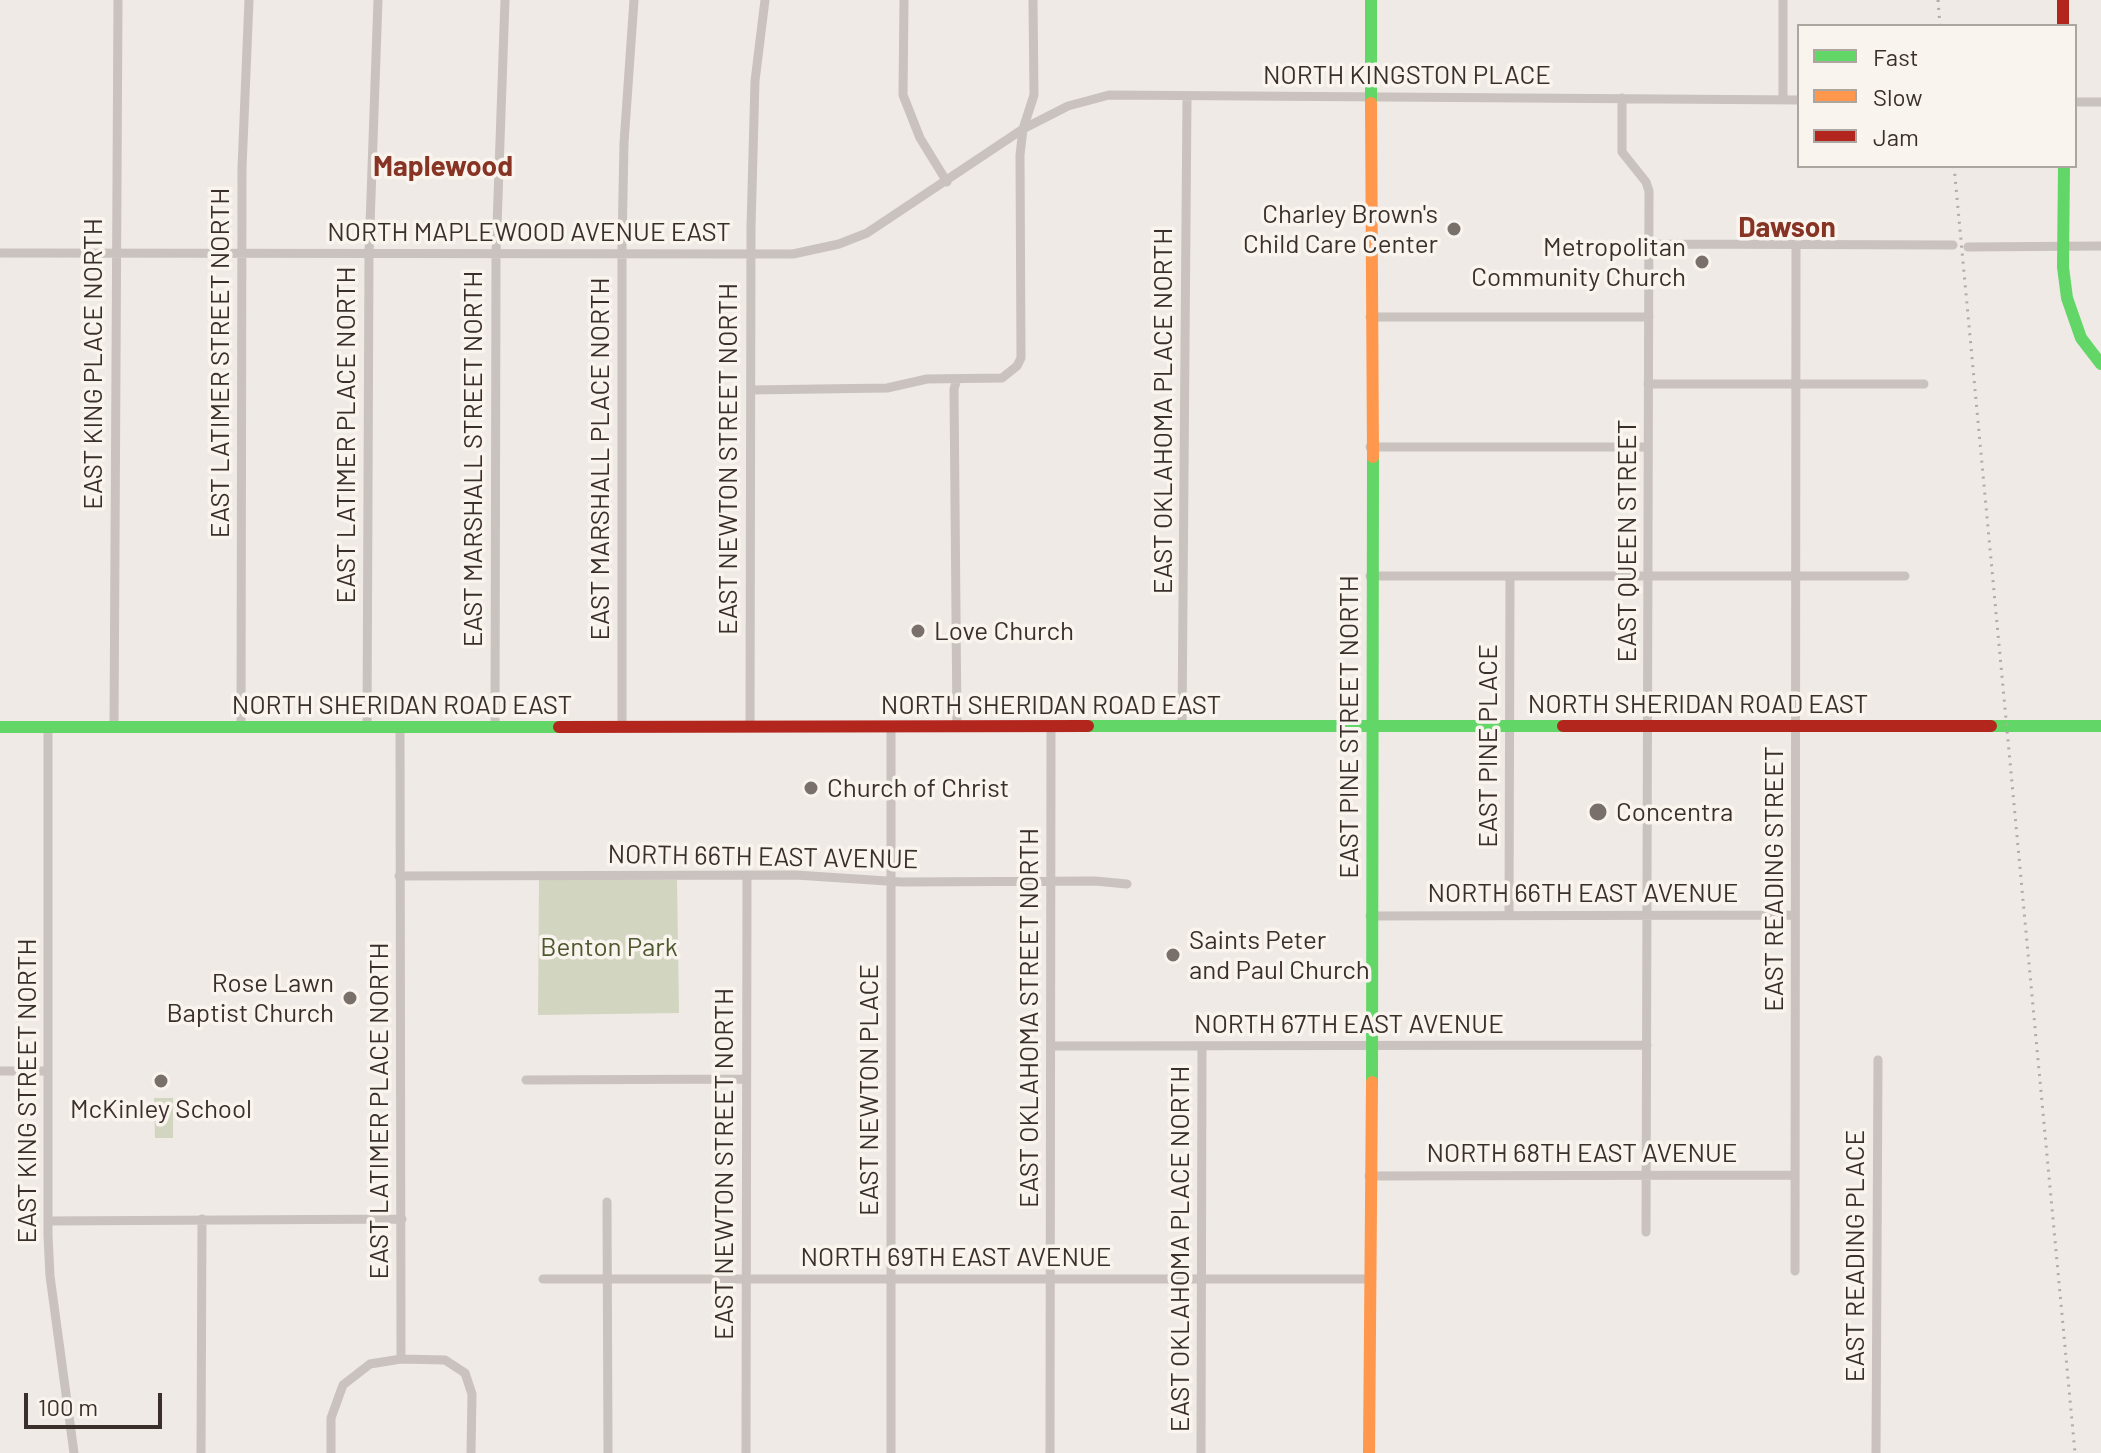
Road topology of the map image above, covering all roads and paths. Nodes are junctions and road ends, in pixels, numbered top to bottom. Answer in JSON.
{"nodes":[{"id":1,"x":118,"y":0,"type":"edge"},
{"id":2,"x":249,"y":0,"type":"edge"},
{"id":3,"x":378,"y":0,"type":"edge"},
{"id":4,"x":505,"y":0,"type":"edge"},
{"id":5,"x":634,"y":0,"type":"edge"},
{"id":6,"x":765,"y":0,"type":"edge"},
{"id":7,"x":904,"y":0,"type":"edge"},
{"id":8,"x":1033,"y":0,"type":"edge"},
{"id":9,"x":1371,"y":0,"type":"edge"},
{"id":10,"x":1783,"y":0,"type":"edge"},
{"id":11,"x":2063,"y":0,"type":"edge"},
{"id":12,"x":2063,"y":24,"type":"edge"},
{"id":13,"x":1187,"y":96,"type":"junction"},
{"id":14,"x":1371,"y":96,"type":"junction"},
{"id":15,"x":1622,"y":98,"type":"junction"},
{"id":16,"x":1783,"y":100,"type":"junction"},
{"id":17,"x":1797,"y":100,"type":"edge"},
{"id":18,"x":2077,"y":102,"type":"edge"},
{"id":19,"x":2101,"y":102,"type":"edge"},
{"id":20,"x":1023,"y":129,"type":"junction"},
{"id":21,"x":2064,"y":168,"type":"edge"},
{"id":22,"x":947,"y":182,"type":"junction"},
{"id":23,"x":1649,"y":244,"type":"junction"},
{"id":24,"x":1953,"y":245,"type":"dead end"},
{"id":25,"x":1796,"y":246,"type":"junction"},
{"id":26,"x":2063,"y":246,"type":"junction"},
{"id":27,"x":2101,"y":246,"type":"edge"},
{"id":28,"x":1968,"y":247,"type":"dead end"},
{"id":29,"x":0,"y":253,"type":"edge"},
{"id":30,"x":369,"y":253,"type":"junction"},
{"id":31,"x":115,"y":254,"type":"junction"},
{"id":32,"x":242,"y":254,"type":"junction"},
{"id":33,"x":496,"y":254,"type":"junction"},
{"id":34,"x":622,"y":254,"type":"junction"},
{"id":35,"x":750,"y":255,"type":"junction"},
{"id":36,"x":1370,"y":317,"type":"junction"},
{"id":37,"x":1649,"y":317,"type":"junction"},
{"id":38,"x":2101,"y":364,"type":"edge"},
{"id":39,"x":957,"y":379,"type":"junction"},
{"id":40,"x":1648,"y":384,"type":"junction"},
{"id":41,"x":1924,"y":384,"type":"dead end"},
{"id":42,"x":1795,"y":385,"type":"junction"},
{"id":43,"x":751,"y":390,"type":"junction"},
{"id":44,"x":1370,"y":447,"type":"junction"},
{"id":45,"x":1648,"y":447,"type":"junction"},
{"id":46,"x":1370,"y":576,"type":"junction"},
{"id":47,"x":1649,"y":576,"type":"junction"},
{"id":48,"x":1795,"y":576,"type":"junction"},
{"id":49,"x":1905,"y":576,"type":"dead end"},
{"id":50,"x":1510,"y":577,"type":"junction"},
{"id":51,"x":1796,"y":725,"type":"junction"},
{"id":52,"x":1051,"y":726,"type":"junction"},
{"id":53,"x":1182,"y":726,"type":"junction"},
{"id":54,"x":1649,"y":726,"type":"junction"},
{"id":55,"x":2101,"y":726,"type":"edge"},
{"id":56,"x":0,"y":727,"type":"edge"},
{"id":57,"x":48,"y":727,"type":"junction"},
{"id":58,"x":114,"y":727,"type":"junction"},
{"id":59,"x":241,"y":727,"type":"junction"},
{"id":60,"x":367,"y":727,"type":"junction"},
{"id":61,"x":400,"y":727,"type":"junction"},
{"id":62,"x":495,"y":727,"type":"junction"},
{"id":63,"x":622,"y":727,"type":"junction"},
{"id":64,"x":750,"y":727,"type":"junction"},
{"id":65,"x":891,"y":727,"type":"junction"},
{"id":66,"x":957,"y":727,"type":"junction"},
{"id":67,"x":1373,"y":727,"type":"junction"},
{"id":68,"x":1510,"y":727,"type":"junction"},
{"id":69,"x":747,"y":875,"type":"junction"},
{"id":70,"x":399,"y":876,"type":"junction"},
{"id":71,"x":891,"y":881,"type":"junction"},
{"id":72,"x":1051,"y":881,"type":"junction"},
{"id":73,"x":1127,"y":884,"type":"dead end"},
{"id":74,"x":1509,"y":915,"type":"junction"},
{"id":75,"x":1648,"y":915,"type":"junction"},
{"id":76,"x":1795,"y":915,"type":"junction"},
{"id":77,"x":1370,"y":916,"type":"junction"},
{"id":78,"x":1647,"y":1045,"type":"junction"},
{"id":79,"x":1051,"y":1046,"type":"junction"},
{"id":80,"x":1202,"y":1046,"type":"junction"},
{"id":81,"x":1370,"y":1046,"type":"junction"},
{"id":82,"x":1878,"y":1060,"type":"dead end"},
{"id":83,"x":0,"y":1071,"type":"edge"},
{"id":84,"x":48,"y":1071,"type":"junction"},
{"id":85,"x":746,"y":1079,"type":"junction"},
{"id":86,"x":526,"y":1080,"type":"dead end"},
{"id":87,"x":1647,"y":1175,"type":"junction"},
{"id":88,"x":1795,"y":1175,"type":"junction"},
{"id":89,"x":1369,"y":1176,"type":"junction"},
{"id":90,"x":607,"y":1202,"type":"dead end"},
{"id":91,"x":202,"y":1219,"type":"junction"},
{"id":92,"x":402,"y":1219,"type":"junction"},
{"id":93,"x":48,"y":1221,"type":"junction"},
{"id":94,"x":1646,"y":1232,"type":"dead end"},
{"id":95,"x":1795,"y":1271,"type":"dead end"},
{"id":96,"x":891,"y":1278,"type":"junction"},
{"id":97,"x":1200,"y":1278,"type":"junction"},
{"id":98,"x":543,"y":1279,"type":"dead end"},
{"id":99,"x":608,"y":1279,"type":"junction"},
{"id":100,"x":746,"y":1279,"type":"junction"},
{"id":101,"x":1051,"y":1279,"type":"junction"},
{"id":102,"x":1369,"y":1279,"type":"junction"},
{"id":103,"x":401,"y":1359,"type":"junction"},
{"id":104,"x":74,"y":1453,"type":"edge"},
{"id":105,"x":201,"y":1453,"type":"edge"},
{"id":106,"x":331,"y":1453,"type":"edge"},
{"id":107,"x":471,"y":1453,"type":"edge"},
{"id":108,"x":608,"y":1453,"type":"edge"},
{"id":109,"x":746,"y":1453,"type":"edge"},
{"id":110,"x":891,"y":1453,"type":"edge"},
{"id":111,"x":1050,"y":1453,"type":"edge"},
{"id":112,"x":1201,"y":1453,"type":"edge"},
{"id":113,"x":1369,"y":1453,"type":"edge"},
{"id":114,"x":1876,"y":1453,"type":"edge"}],
"edges":[{"from":1,"to":31,"type":"street","name":"EAST KING PLACE NORTH"},
{"from":2,"to":32,"type":"street","name":"EAST LATIMER STREET NORTH"},
{"from":3,"to":30,"type":"street","name":"EAST LATIMER PLACE NORTH"},
{"from":4,"to":33,"type":"street","name":"EAST MARSHALL STREET NORTH"},
{"from":5,"to":34,"type":"street","name":"EAST MARSHALL PLACE NORTH"},
{"from":6,"to":35,"type":"street","name":"EAST NEWTON STREET NORTH"},
{"from":7,"to":22,"type":"street"},
{"from":8,"to":20,"type":"street"},
{"from":9,"to":14,"type":"main road","name":"EAST PINE STREET NORTH"},
{"from":10,"to":16,"type":"street"},
{"from":11,"to":12,"type":"main road"},
{"from":13,"to":14,"type":"street","name":"NORTH KINGSTON PLACE"},
{"from":13,"to":20,"type":"street","name":"NORTH KINGSTON PLACE"},
{"from":13,"to":53,"type":"street","name":"EAST OKLAHOMA PLACE NORTH"},
{"from":14,"to":15,"type":"street","name":"NORTH KINGSTON PLACE"},
{"from":14,"to":36,"type":"main road","name":"EAST PINE STREET NORTH"},
{"from":15,"to":16,"type":"street","name":"NORTH KINGSTON PLACE"},
{"from":15,"to":23,"type":"street","name":"EAST QUEEN STREET"},
{"from":16,"to":17,"type":"street","name":"NORTH KINGSTON PLACE"},
{"from":18,"to":19,"type":"street"},
{"from":20,"to":22,"type":"street","name":"NORTH MAPLEWOOD AVENUE EAST"},
{"from":20,"to":39,"type":"street"},
{"from":21,"to":26,"type":"main road"},
{"from":22,"to":35,"type":"street","name":"NORTH MAPLEWOOD AVENUE EAST"},
{"from":23,"to":25,"type":"street"},
{"from":23,"to":37,"type":"street","name":"EAST QUEEN STREET"},
{"from":24,"to":25,"type":"street"},
{"from":25,"to":42,"type":"street","name":"EAST READING STREET"},
{"from":26,"to":27,"type":"street"},
{"from":26,"to":28,"type":"street"},
{"from":26,"to":38,"type":"main road"},
{"from":29,"to":31,"type":"street","name":"NORTH MAPLEWOOD AVENUE EAST"},
{"from":30,"to":32,"type":"street","name":"NORTH MAPLEWOOD AVENUE EAST"},
{"from":30,"to":33,"type":"street","name":"NORTH MAPLEWOOD AVENUE EAST"},
{"from":30,"to":60,"type":"street","name":"EAST LATIMER PLACE NORTH"},
{"from":31,"to":32,"type":"street","name":"NORTH MAPLEWOOD AVENUE EAST"},
{"from":31,"to":58,"type":"street","name":"EAST KING PLACE NORTH"},
{"from":32,"to":59,"type":"street","name":"EAST LATIMER STREET NORTH"},
{"from":33,"to":34,"type":"street","name":"NORTH MAPLEWOOD AVENUE EAST"},
{"from":33,"to":62,"type":"street","name":"EAST MARSHALL STREET NORTH"},
{"from":34,"to":35,"type":"street","name":"NORTH MAPLEWOOD AVENUE EAST"},
{"from":34,"to":63,"type":"street","name":"EAST MARSHALL PLACE NORTH"},
{"from":35,"to":43,"type":"street","name":"EAST NEWTON STREET NORTH"},
{"from":36,"to":37,"type":"street"},
{"from":36,"to":44,"type":"main road","name":"EAST PINE STREET NORTH"},
{"from":37,"to":40,"type":"street","name":"EAST QUEEN STREET"},
{"from":39,"to":43,"type":"street"},
{"from":39,"to":66,"type":"street"},
{"from":40,"to":42,"type":"street"},
{"from":40,"to":45,"type":"street","name":"EAST QUEEN STREET"},
{"from":41,"to":42,"type":"street"},
{"from":42,"to":48,"type":"street","name":"EAST READING STREET"},
{"from":43,"to":64,"type":"street","name":"EAST NEWTON STREET NORTH"},
{"from":44,"to":45,"type":"street"},
{"from":44,"to":46,"type":"main road","name":"EAST PINE STREET NORTH"},
{"from":45,"to":47,"type":"street","name":"EAST QUEEN STREET"},
{"from":46,"to":50,"type":"street"},
{"from":46,"to":67,"type":"main road","name":"EAST PINE STREET NORTH"},
{"from":47,"to":48,"type":"street"},
{"from":47,"to":50,"type":"street"},
{"from":47,"to":54,"type":"street","name":"EAST QUEEN STREET"},
{"from":48,"to":49,"type":"street"},
{"from":48,"to":51,"type":"street","name":"EAST READING STREET"},
{"from":50,"to":68,"type":"street","name":"EAST PINE PLACE"},
{"from":51,"to":54,"type":"main road","name":"NORTH SHERIDAN ROAD EAST"},
{"from":51,"to":55,"type":"main road","name":"NORTH SHERIDAN ROAD EAST"},
{"from":51,"to":76,"type":"street","name":"EAST READING STREET"},
{"from":52,"to":53,"type":"main road","name":"NORTH SHERIDAN ROAD EAST"},
{"from":52,"to":66,"type":"main road","name":"NORTH SHERIDAN ROAD EAST"},
{"from":52,"to":72,"type":"street","name":"EAST OKLAHOMA STREET NORTH"},
{"from":53,"to":67,"type":"main road","name":"NORTH SHERIDAN ROAD EAST"},
{"from":54,"to":68,"type":"main road","name":"NORTH SHERIDAN ROAD EAST"},
{"from":54,"to":75,"type":"street","name":"EAST QUEEN STREET"},
{"from":56,"to":57,"type":"main road","name":"NORTH SHERIDAN ROAD EAST"},
{"from":57,"to":58,"type":"main road","name":"NORTH SHERIDAN ROAD EAST"},
{"from":57,"to":84,"type":"street","name":"EAST KING STREET NORTH"},
{"from":58,"to":59,"type":"main road","name":"NORTH SHERIDAN ROAD EAST"},
{"from":59,"to":60,"type":"main road","name":"NORTH SHERIDAN ROAD EAST"},
{"from":60,"to":61,"type":"main road","name":"NORTH SHERIDAN ROAD EAST"},
{"from":61,"to":62,"type":"main road","name":"NORTH SHERIDAN ROAD EAST"},
{"from":61,"to":70,"type":"street","name":"EAST LATIMER PLACE NORTH"},
{"from":62,"to":63,"type":"main road","name":"NORTH SHERIDAN ROAD EAST"},
{"from":63,"to":64,"type":"main road","name":"NORTH SHERIDAN ROAD EAST"},
{"from":64,"to":65,"type":"main road","name":"NORTH SHERIDAN ROAD EAST"},
{"from":65,"to":66,"type":"main road","name":"NORTH SHERIDAN ROAD EAST"},
{"from":65,"to":71,"type":"street","name":"EAST NEWTON PLACE"},
{"from":67,"to":68,"type":"main road","name":"NORTH SHERIDAN ROAD EAST"},
{"from":67,"to":77,"type":"main road","name":"EAST PINE STREET NORTH"},
{"from":68,"to":74,"type":"street","name":"EAST PINE PLACE"},
{"from":69,"to":70,"type":"street","name":"NORTH 66TH EAST AVENUE"},
{"from":69,"to":71,"type":"street","name":"NORTH 66TH EAST AVENUE"},
{"from":69,"to":85,"type":"street","name":"EAST NEWTON STREET NORTH"},
{"from":70,"to":92,"type":"street","name":"EAST LATIMER PLACE NORTH"},
{"from":71,"to":72,"type":"street","name":"NORTH 66TH EAST AVENUE"},
{"from":71,"to":96,"type":"street","name":"EAST NEWTON PLACE"},
{"from":72,"to":73,"type":"street","name":"NORTH 66TH EAST AVENUE"},
{"from":72,"to":79,"type":"street","name":"EAST OKLAHOMA STREET NORTH"},
{"from":74,"to":75,"type":"street","name":"NORTH 66TH EAST AVENUE"},
{"from":74,"to":77,"type":"street","name":"NORTH 66TH EAST AVENUE"},
{"from":75,"to":76,"type":"street","name":"NORTH 66TH EAST AVENUE"},
{"from":75,"to":78,"type":"street","name":"EAST QUEEN STREET"},
{"from":76,"to":88,"type":"street","name":"EAST READING STREET"},
{"from":77,"to":81,"type":"main road","name":"EAST PINE STREET NORTH"},
{"from":78,"to":81,"type":"street","name":"NORTH 67TH EAST AVENUE"},
{"from":78,"to":87,"type":"street","name":"EAST QUEEN STREET"},
{"from":79,"to":80,"type":"street","name":"NORTH 67TH EAST AVENUE"},
{"from":79,"to":101,"type":"street","name":"EAST OKLAHOMA STREET NORTH"},
{"from":80,"to":81,"type":"street","name":"NORTH 67TH EAST AVENUE"},
{"from":80,"to":97,"type":"street","name":"EAST OKLAHOMA PLACE NORTH"},
{"from":81,"to":89,"type":"main road","name":"EAST PINE STREET NORTH"},
{"from":82,"to":114,"type":"street","name":"EAST READING PLACE"},
{"from":83,"to":84,"type":"street"},
{"from":84,"to":93,"type":"street","name":"EAST KING STREET NORTH"},
{"from":85,"to":86,"type":"street"},
{"from":85,"to":100,"type":"street","name":"EAST NEWTON STREET NORTH"},
{"from":87,"to":88,"type":"street","name":"NORTH 68TH EAST AVENUE"},
{"from":87,"to":89,"type":"street","name":"NORTH 68TH EAST AVENUE"},
{"from":87,"to":94,"type":"street","name":"EAST QUEEN STREET"},
{"from":88,"to":95,"type":"street","name":"EAST READING STREET"},
{"from":89,"to":102,"type":"main road","name":"EAST PINE STREET NORTH"},
{"from":90,"to":99,"type":"street"},
{"from":91,"to":92,"type":"street"},
{"from":91,"to":93,"type":"street"},
{"from":91,"to":105,"type":"street"},
{"from":92,"to":103,"type":"street","name":"EAST LATIMER PLACE NORTH"},
{"from":93,"to":104,"type":"street","name":"EAST KING STREET NORTH"},
{"from":96,"to":100,"type":"street","name":"NORTH 69TH EAST AVENUE"},
{"from":96,"to":101,"type":"street","name":"NORTH 69TH EAST AVENUE"},
{"from":96,"to":110,"type":"street","name":"EAST NEWTON PLACE"},
{"from":97,"to":101,"type":"street","name":"NORTH 69TH EAST AVENUE"},
{"from":97,"to":102,"type":"street","name":"NORTH 69TH EAST AVENUE"},
{"from":97,"to":112,"type":"street","name":"EAST OKLAHOMA PLACE NORTH"},
{"from":98,"to":99,"type":"street","name":"NORTH 69TH EAST AVENUE"},
{"from":99,"to":100,"type":"street","name":"NORTH 69TH EAST AVENUE"},
{"from":99,"to":108,"type":"street"},
{"from":100,"to":109,"type":"street","name":"EAST NEWTON STREET NORTH"},
{"from":101,"to":111,"type":"street","name":"EAST OKLAHOMA STREET NORTH"},
{"from":102,"to":113,"type":"main road","name":"EAST PINE STREET NORTH"},
{"from":103,"to":106,"type":"street"},
{"from":103,"to":107,"type":"street"}]}
